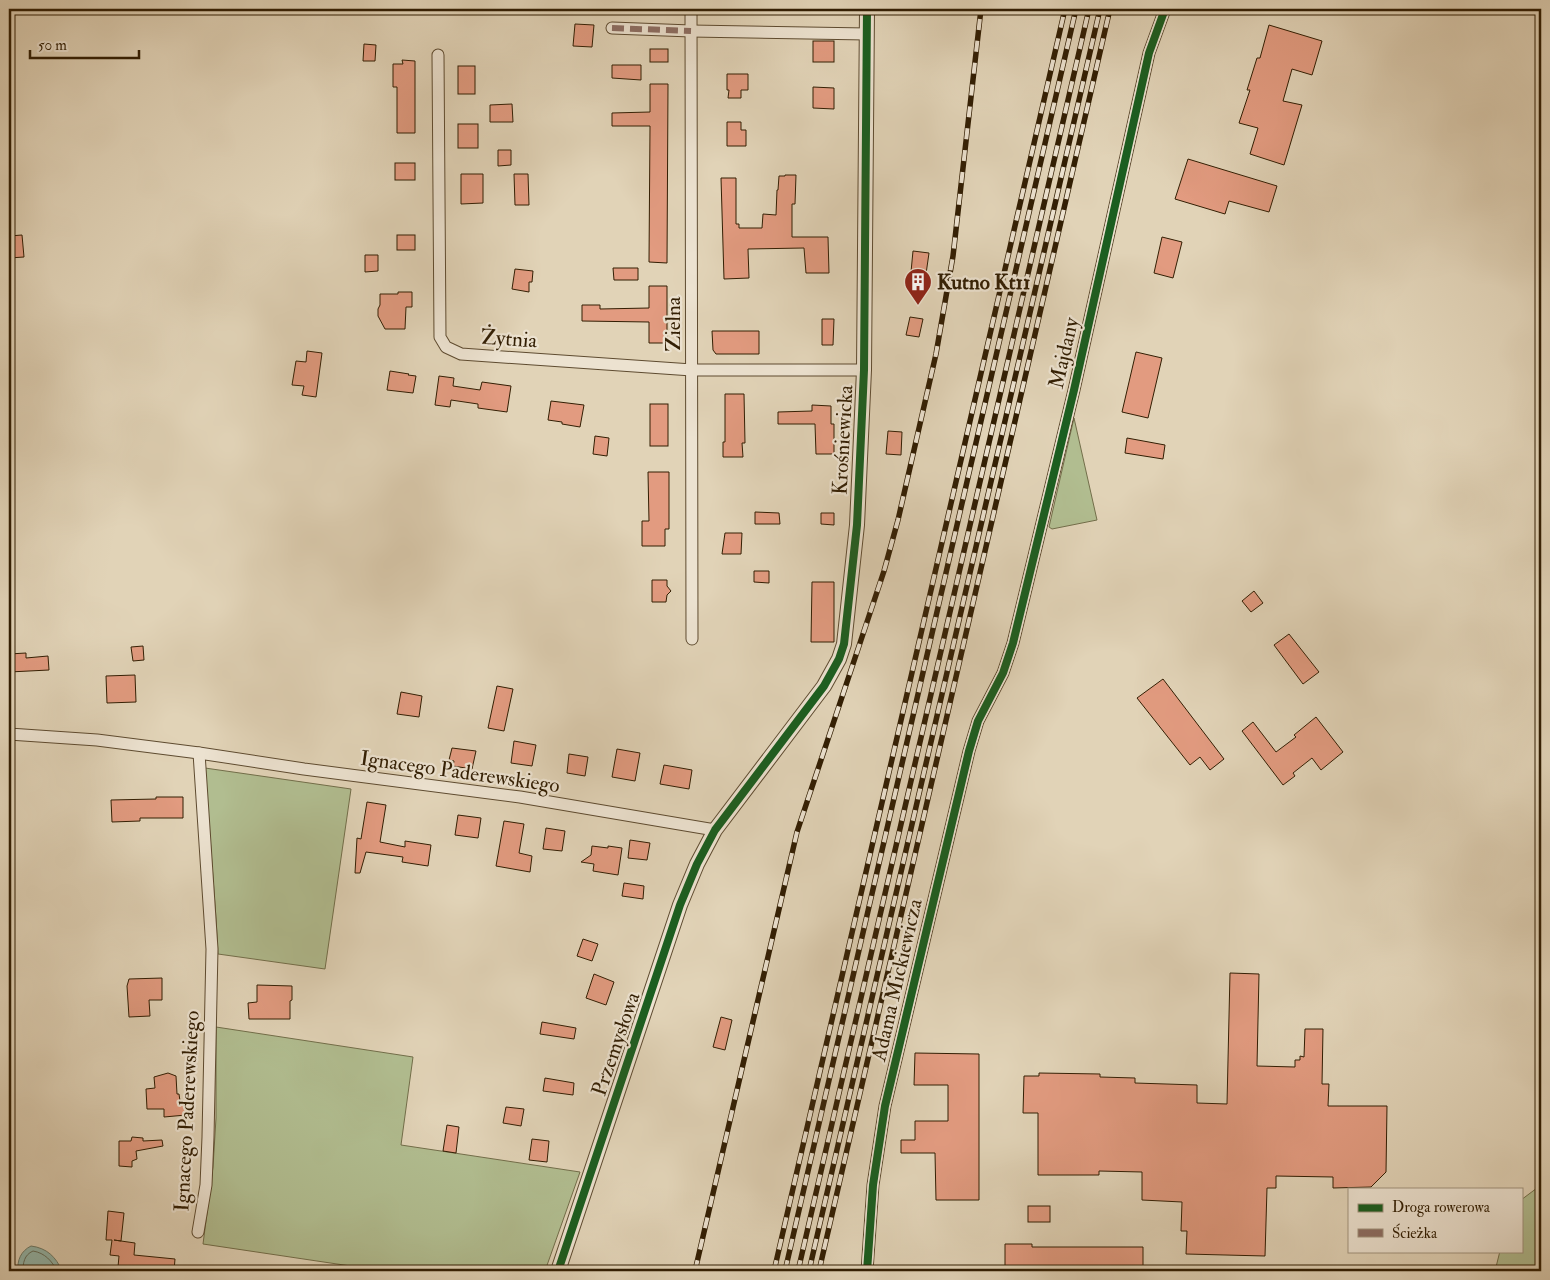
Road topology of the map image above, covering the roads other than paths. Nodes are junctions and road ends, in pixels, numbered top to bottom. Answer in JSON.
{"nodes":[{"id":1,"x":691,"y":9,"type":"edge"},
{"id":2,"x":867,"y":9,"type":"edge"},
{"id":3,"x":1165,"y":9,"type":"edge"},
{"id":4,"x":612,"y":28,"type":"dead end"},
{"id":5,"x":691,"y":31,"type":"junction"},
{"id":6,"x":867,"y":34,"type":"junction"},
{"id":7,"x":438,"y":55,"type":"dead end"},
{"id":8,"x":692,"y":370,"type":"junction"},
{"id":9,"x":864,"y":370,"type":"junction"},
{"id":10,"x":692,"y":639,"type":"dead end"},
{"id":11,"x":987,"y":702,"type":"joint"},
{"id":12,"x":9,"y":734,"type":"edge"},
{"id":13,"x":199,"y":753,"type":"junction"},
{"id":14,"x":715,"y":830,"type":"junction"},
{"id":15,"x":198,"y":1232,"type":"dead end"},
{"id":16,"x":558,"y":1271,"type":"edge"},
{"id":17,"x":867,"y":1271,"type":"edge"}],
"edges":[{"from":1,"to":5,"type":"street","name":"Zielna"},
{"from":2,"to":6,"type":"street","name":"Krośniewicka"},
{"from":3,"to":11,"type":"street","name":"Majdany"},
{"from":4,"to":5,"type":"street"},
{"from":5,"to":6,"type":"street"},
{"from":5,"to":8,"type":"street","name":"Zielna"},
{"from":6,"to":9,"type":"street","name":"Krośniewicka"},
{"from":7,"to":8,"type":"street","name":"Żytnia"},
{"from":8,"to":9,"type":"street","name":"Żytnia"},
{"from":8,"to":10,"type":"street","name":"Zielna"},
{"from":9,"to":14,"type":"street","name":"Krośniewicka"},
{"from":11,"to":17,"type":"street","name":"Adama Mickiewicza"},
{"from":12,"to":13,"type":"street","name":"Ignacego Paderewskiego"},
{"from":13,"to":14,"type":"street","name":"Ignacego Paderewskiego"},
{"from":13,"to":15,"type":"street","name":"Ignacego Paderewskiego"},
{"from":14,"to":16,"type":"street","name":"Przemysłowa"}]}
